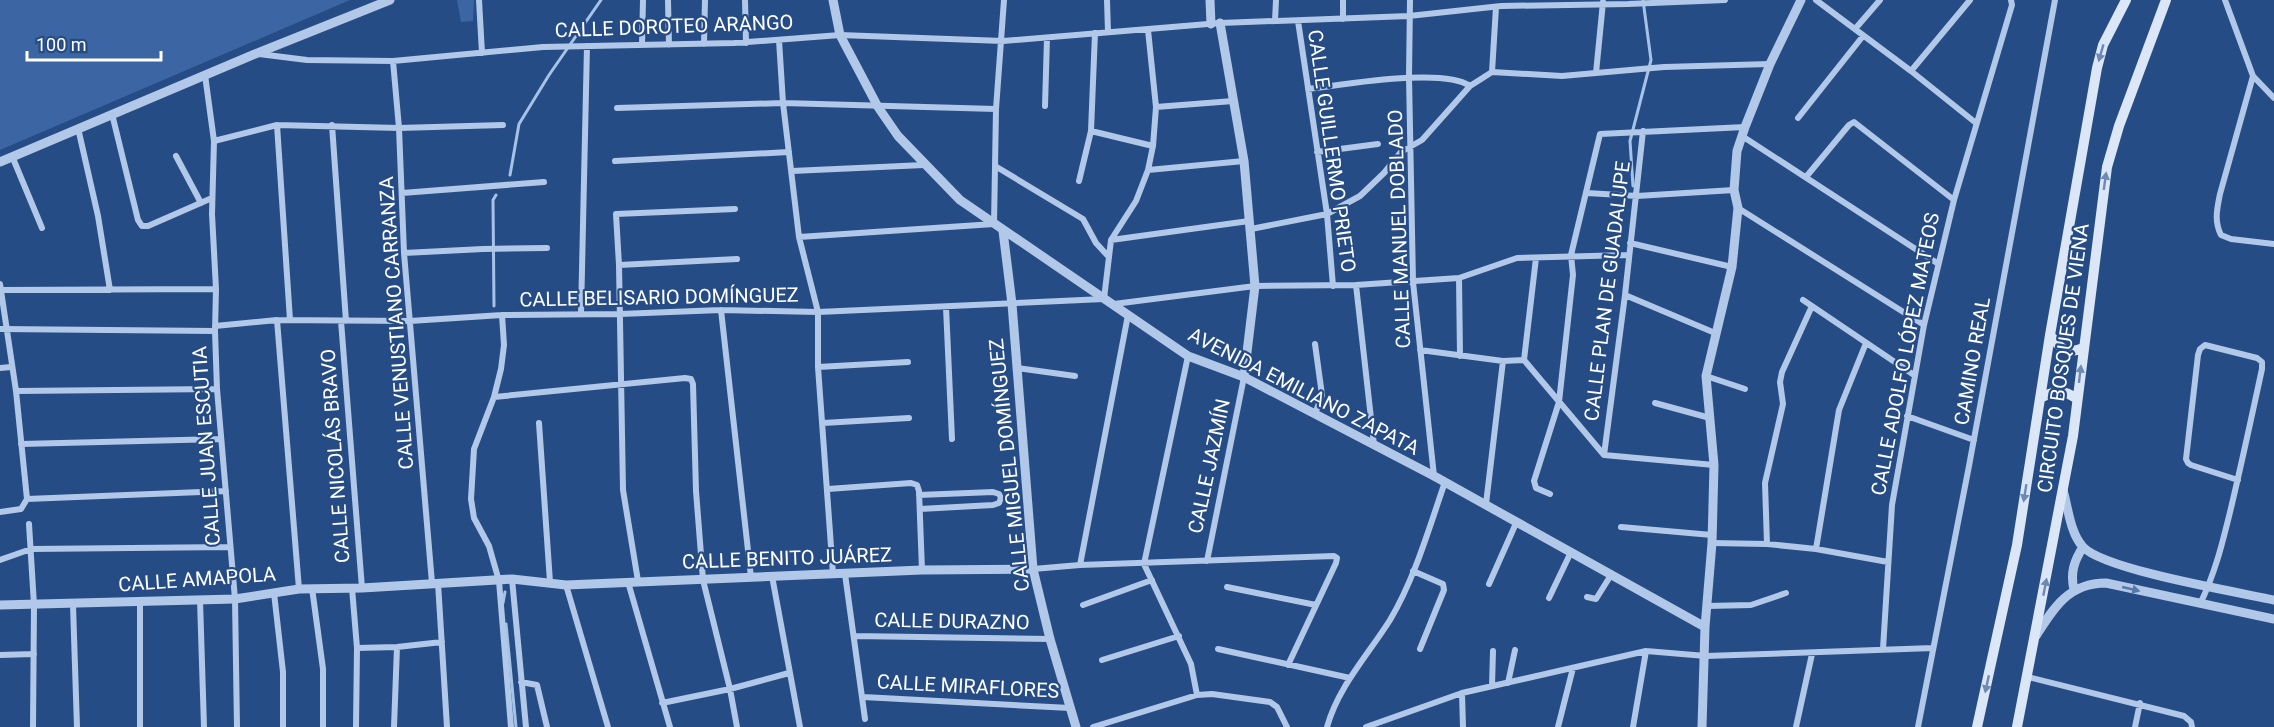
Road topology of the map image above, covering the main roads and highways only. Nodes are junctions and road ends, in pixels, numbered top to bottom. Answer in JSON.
{"nodes":[{"id":1,"x":2126,"y":0,"type":"edge"},
{"id":2,"x":2166,"y":0,"type":"edge"},
{"id":3,"x":2050,"y":335,"type":"junction"},
{"id":4,"x":2083,"y":348,"type":"junction"},
{"id":5,"x":2040,"y":398,"type":"junction"},
{"id":6,"x":2077,"y":399,"type":"junction"},
{"id":7,"x":1977,"y":727,"type":"edge"},
{"id":8,"x":2017,"y":727,"type":"edge"}],
"edges":[{"from":1,"to":3,"type":"main road","name":"CIRCUITO BOSQUES DE VIENA","one_way":true},
{"from":4,"to":2,"type":"main road","name":"CIRCUITO BOSQUES DE VIENA","one_way":true},
{"from":3,"to":4,"type":"main road"},
{"from":3,"to":5,"type":"main road","name":"CIRCUITO BOSQUES DE VIENA"},
{"from":6,"to":4,"type":"main road","name":"CIRCUITO BOSQUES DE VIENA","one_way":true},
{"from":5,"to":6,"type":"main road"},
{"from":5,"to":7,"type":"main road","name":"CIRCUITO BOSQUES DE VIENA","one_way":true},
{"from":8,"to":6,"type":"main road","name":"CIRCUITO BOSQUES DE VIENA","one_way":true}]}
